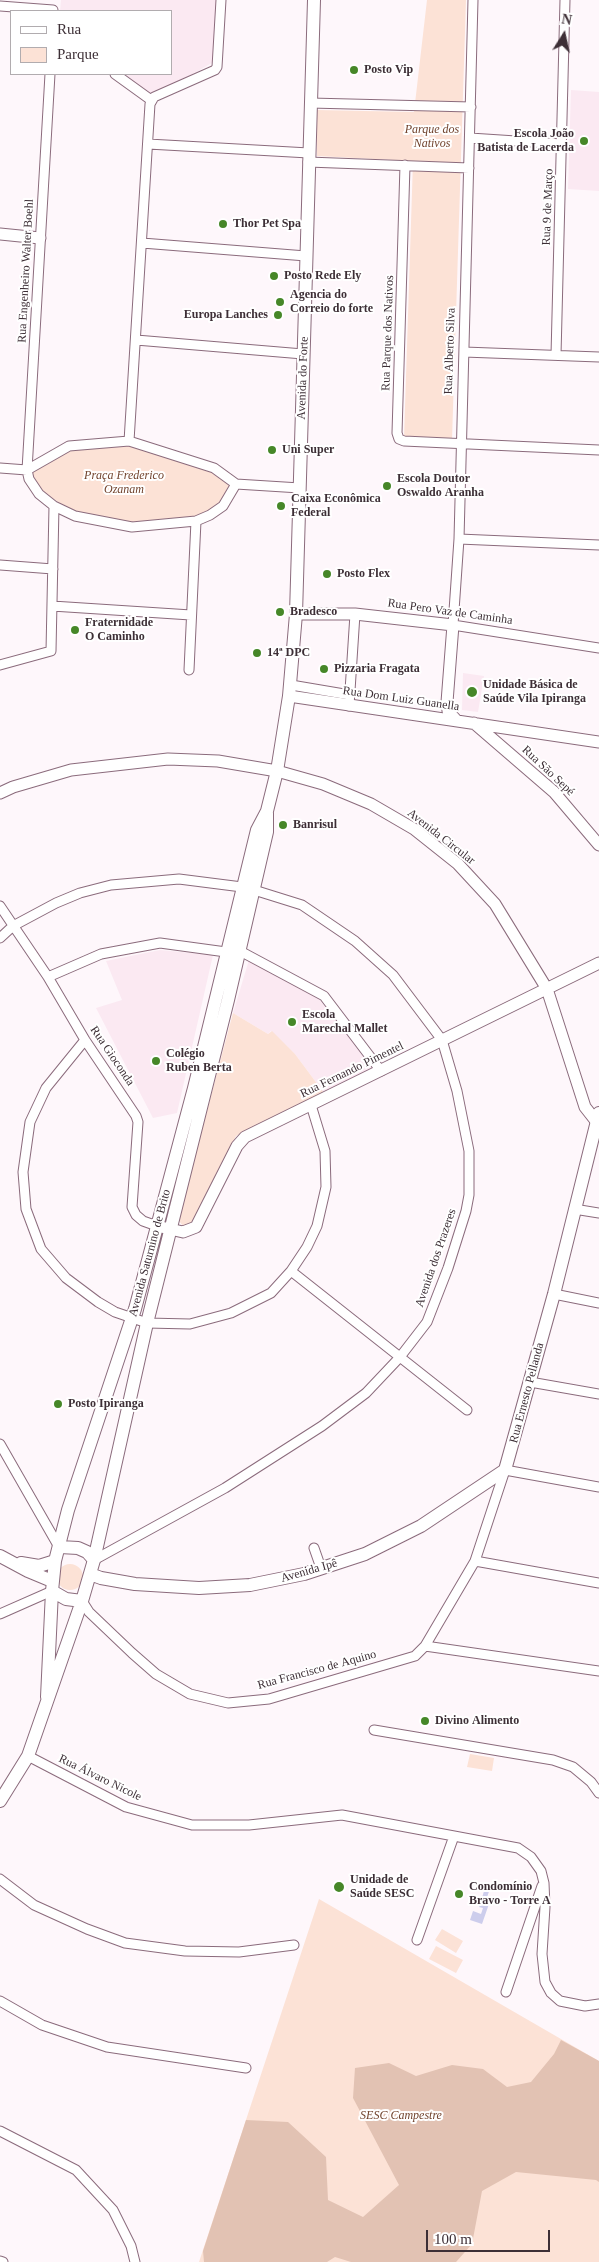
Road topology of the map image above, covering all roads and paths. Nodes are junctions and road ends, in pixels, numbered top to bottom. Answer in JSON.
{"nodes":[{"id":1,"x":54,"y":0,"type":"edge"},
{"id":2,"x":221,"y":0,"type":"edge"},
{"id":3,"x":314,"y":0,"type":"edge"},
{"id":4,"x":473,"y":0,"type":"edge"},
{"id":5,"x":565,"y":0,"type":"edge"},
{"id":6,"x":0,"y":6,"type":"edge"},
{"id":7,"x":53,"y":10,"type":"edge"},
{"id":8,"x":50,"y":75,"type":"edge"},
{"id":9,"x":116,"y":75,"type":"edge"},
{"id":10,"x":151,"y":100,"type":"junction"},
{"id":11,"x":310,"y":103,"type":"junction"},
{"id":12,"x":472,"y":107,"type":"junction"},
{"id":13,"x":470,"y":138,"type":"junction"},
{"id":14,"x":148,"y":144,"type":"junction"},
{"id":15,"x":562,"y":144,"type":"junction"},
{"id":16,"x":308,"y":157,"type":"junction"},
{"id":17,"x":405,"y":165,"type":"junction"},
{"id":18,"x":469,"y":168,"type":"junction"},
{"id":19,"x":0,"y":234,"type":"edge"},
{"id":20,"x":40,"y":238,"type":"junction"},
{"id":21,"x":142,"y":243,"type":"junction"},
{"id":22,"x":306,"y":256,"type":"junction"},
{"id":23,"x":136,"y":340,"type":"junction"},
{"id":24,"x":464,"y":352,"type":"junction"},
{"id":25,"x":303,"y":354,"type":"junction"},
{"id":26,"x":556,"y":356,"type":"junction"},
{"id":27,"x":599,"y":357,"type":"edge"},
{"id":28,"x":129,"y":442,"type":"junction"},
{"id":29,"x":461,"y":444,"type":"junction"},
{"id":30,"x":599,"y":450,"type":"edge"},
{"id":31,"x":0,"y":468,"type":"edge"},
{"id":32,"x":27,"y":470,"type":"junction"},
{"id":33,"x":236,"y":484,"type":"junction"},
{"id":34,"x":300,"y":488,"type":"junction"},
{"id":35,"x":54,"y":506,"type":"junction"},
{"id":36,"x":196,"y":521,"type":"junction"},
{"id":37,"x":459,"y":539,"type":"junction"},
{"id":38,"x":599,"y":545,"type":"edge"},
{"id":39,"x":0,"y":564,"type":"edge"},
{"id":40,"x":53,"y":569,"type":"junction"},
{"id":41,"x":52,"y":606,"type":"junction"},
{"id":42,"x":296,"y":614,"type":"junction"},
{"id":43,"x":355,"y":614,"type":"junction"},
{"id":44,"x":191,"y":615,"type":"junction"},
{"id":45,"x":453,"y":625,"type":"junction"},
{"id":46,"x":599,"y":648,"type":"edge"},
{"id":47,"x":0,"y":665,"type":"edge"},
{"id":48,"x":189,"y":670,"type":"dead end"},
{"id":49,"x":290,"y":691,"type":"junction"},
{"id":50,"x":350,"y":700,"type":"junction"},
{"id":51,"x":447,"y":702,"type":"junction"},
{"id":52,"x":434,"y":718,"type":"junction"},
{"id":53,"x":456,"y":721,"type":"junction"},
{"id":54,"x":474,"y":723,"type":"junction"},
{"id":55,"x":599,"y":742,"type":"edge"},
{"id":56,"x":276,"y":771,"type":"junction"},
{"id":57,"x":0,"y":792,"type":"edge"},
{"id":58,"x":599,"y":845,"type":"edge"},
{"id":59,"x":248,"y":888,"type":"junction"},
{"id":60,"x":0,"y":906,"type":"edge"},
{"id":61,"x":13,"y":926,"type":"junction"},
{"id":62,"x":0,"y":938,"type":"edge"},
{"id":63,"x":227,"y":948,"type":"junction"},
{"id":64,"x":240,"y":951,"type":"junction"},
{"id":65,"x":599,"y":963,"type":"edge"},
{"id":66,"x":48,"y":977,"type":"junction"},
{"id":67,"x":547,"y":989,"type":"junction"},
{"id":68,"x":85,"y":1040,"type":"junction"},
{"id":69,"x":442,"y":1040,"type":"junction"},
{"id":70,"x":381,"y":1071,"type":"junction"},
{"id":71,"x":311,"y":1105,"type":"junction"},
{"id":72,"x":585,"y":1107,"type":"junction"},
{"id":73,"x":599,"y":1107,"type":"edge"},
{"id":74,"x":598,"y":1119,"type":"edge"},
{"id":75,"x":574,"y":1208,"type":"junction"},
{"id":76,"x":599,"y":1213,"type":"edge"},
{"id":77,"x":157,"y":1226,"type":"junction"},
{"id":78,"x":171,"y":1229,"type":"junction"},
{"id":79,"x":291,"y":1271,"type":"junction"},
{"id":80,"x":554,"y":1294,"type":"junction"},
{"id":81,"x":599,"y":1302,"type":"edge"},
{"id":82,"x":132,"y":1319,"type":"junction"},
{"id":83,"x":147,"y":1323,"type":"junction"},
{"id":84,"x":400,"y":1357,"type":"junction"},
{"id":85,"x":530,"y":1382,"type":"junction"},
{"id":86,"x":599,"y":1394,"type":"edge"},
{"id":87,"x":467,"y":1410,"type":"dead end"},
{"id":88,"x":0,"y":1444,"type":"edge"},
{"id":89,"x":505,"y":1470,"type":"junction"},
{"id":90,"x":599,"y":1487,"type":"edge"},
{"id":91,"x":60,"y":1547,"type":"junction"},
{"id":92,"x":314,"y":1548,"type":"dead end"},
{"id":93,"x":6,"y":1559,"type":"edge"},
{"id":94,"x":94,"y":1560,"type":"junction"},
{"id":95,"x":56,"y":1561,"type":"junction"},
{"id":96,"x":475,"y":1561,"type":"junction"},
{"id":97,"x":321,"y":1568,"type":"junction"},
{"id":98,"x":90,"y":1574,"type":"junction"},
{"id":99,"x":599,"y":1583,"type":"edge"},
{"id":100,"x":52,"y":1586,"type":"junction"},
{"id":101,"x":82,"y":1602,"type":"junction"},
{"id":102,"x":0,"y":1614,"type":"edge"},
{"id":103,"x":425,"y":1646,"type":"junction"},
{"id":104,"x":415,"y":1656,"type":"joint"},
{"id":105,"x":599,"y":1671,"type":"edge"},
{"id":106,"x":47,"y":1697,"type":"junction"},
{"id":107,"x":374,"y":1730,"type":"dead end"},
{"id":108,"x":28,"y":1756,"type":"junction"},
{"id":109,"x":599,"y":1793,"type":"edge"},
{"id":110,"x":0,"y":1801,"type":"edge"},
{"id":111,"x":454,"y":1836,"type":"junction"},
{"id":112,"x":0,"y":1879,"type":"edge"},
{"id":113,"x":544,"y":1883,"type":"junction"},
{"id":114,"x":417,"y":1940,"type":"dead end"},
{"id":115,"x":294,"y":1945,"type":"dead end"},
{"id":116,"x":506,"y":1992,"type":"dead end"},
{"id":117,"x":0,"y":2001,"type":"edge"},
{"id":118,"x":598,"y":2002,"type":"edge"},
{"id":119,"x":246,"y":2068,"type":"dead end"},
{"id":120,"x":0,"y":2131,"type":"edge"},
{"id":121,"x":135,"y":2262,"type":"edge"}],
"edges":[{"from":1,"to":7,"type":"street"},
{"from":2,"to":10,"type":"street"},
{"from":3,"to":11,"type":"main road","name":"Avenida do Forte"},
{"from":4,"to":12,"type":"street","name":"Rua Alberto Silva"},
{"from":5,"to":15,"type":"street","name":"Rua 9 de Março"},
{"from":6,"to":7,"type":"street"},
{"from":8,"to":20,"type":"street","name":"Rua Engenheiro Walter Boehl"},
{"from":9,"to":10,"type":"street"},
{"from":10,"to":14,"type":"street"},
{"from":11,"to":12,"type":"street"},
{"from":11,"to":16,"type":"main road","name":"Avenida do Forte"},
{"from":12,"to":13,"type":"street","name":"Rua Alberto Silva"},
{"from":13,"to":15,"type":"street"},
{"from":13,"to":18,"type":"street","name":"Rua Alberto Silva"},
{"from":14,"to":16,"type":"street"},
{"from":14,"to":21,"type":"street"},
{"from":15,"to":26,"type":"street","name":"Rua 9 de Março"},
{"from":16,"to":17,"type":"street"},
{"from":16,"to":22,"type":"main road","name":"Avenida do Forte"},
{"from":17,"to":18,"type":"street"},
{"from":17,"to":29,"type":"street","name":"Rua Parque dos Nativos"},
{"from":18,"to":24,"type":"street","name":"Rua Alberto Silva"},
{"from":19,"to":20,"type":"street"},
{"from":20,"to":32,"type":"street","name":"Rua Engenheiro Walter Boehl"},
{"from":21,"to":22,"type":"street"},
{"from":21,"to":23,"type":"street"},
{"from":22,"to":25,"type":"main road","name":"Avenida do Forte"},
{"from":23,"to":25,"type":"street"},
{"from":23,"to":28,"type":"street"},
{"from":24,"to":26,"type":"street"},
{"from":24,"to":29,"type":"street","name":"Rua Alberto Silva"},
{"from":25,"to":34,"type":"main road","name":"Avenida do Forte"},
{"from":26,"to":27,"type":"street"},
{"from":28,"to":32,"type":"street"},
{"from":28,"to":33,"type":"street"},
{"from":29,"to":30,"type":"street","name":"Rua Parque dos Nativos"},
{"from":29,"to":37,"type":"street","name":"Rua Alberto Silva"},
{"from":31,"to":32,"type":"street"},
{"from":32,"to":35,"type":"street"},
{"from":33,"to":34,"type":"street"},
{"from":33,"to":36,"type":"street"},
{"from":34,"to":42,"type":"main road","name":"Avenida do Forte"},
{"from":35,"to":36,"type":"street"},
{"from":35,"to":40,"type":"street"},
{"from":36,"to":44,"type":"street"},
{"from":37,"to":38,"type":"street"},
{"from":37,"to":45,"type":"street","name":"Rua Alberto Silva"},
{"from":39,"to":40,"type":"street"},
{"from":40,"to":41,"type":"street"},
{"from":41,"to":44,"type":"street"},
{"from":41,"to":47,"type":"street"},
{"from":42,"to":43,"type":"street","name":"Rua Pero Vaz de Caminha"},
{"from":42,"to":49,"type":"main road","name":"Avenida do Forte"},
{"from":43,"to":45,"type":"street","name":"Rua Pero Vaz de Caminha"},
{"from":43,"to":50,"type":"street"},
{"from":44,"to":48,"type":"street"},
{"from":45,"to":46,"type":"street","name":"Rua Pero Vaz de Caminha"},
{"from":45,"to":51,"type":"street","name":"Rua Alberto Silva"},
{"from":49,"to":50,"type":"street","name":"Rua Dom Luiz Guanella"},
{"from":49,"to":56,"type":"main road","name":"Avenida Saturnino de Brito"},
{"from":50,"to":52,"type":"street","name":"Rua Dom Luiz Guanella"},
{"from":51,"to":52,"type":"street"},
{"from":51,"to":53,"type":"street","name":"Rua Alberto Silva"},
{"from":52,"to":53,"type":"street","name":"Rua Dom Luiz Guanella"},
{"from":53,"to":54,"type":"street","name":"Rua Dom Luiz Guanella"},
{"from":54,"to":55,"type":"street","name":"Rua Dom Luiz Guanella"},
{"from":54,"to":58,"type":"street","name":"Rua São Sepé"},
{"from":56,"to":57,"type":"street","name":"Avenida Circular"},
{"from":56,"to":59,"type":"main road","name":"Avenida Saturnino de Brito"},
{"from":56,"to":67,"type":"street","name":"Avenida Circular"},
{"from":59,"to":61,"type":"street","name":"Avenida dos Prazeres"},
{"from":59,"to":63,"type":"main road","name":"Avenida Saturnino de Brito"},
{"from":59,"to":64,"type":"main road","name":"Avenida Saturnino de Brito"},
{"from":59,"to":69,"type":"street","name":"Avenida dos Prazeres"},
{"from":60,"to":61,"type":"street","name":"Rua Gioconda"},
{"from":61,"to":62,"type":"street","name":"Avenida dos Prazeres"},
{"from":61,"to":66,"type":"street","name":"Rua Gioconda"},
{"from":63,"to":64,"type":"main road"},
{"from":63,"to":66,"type":"street"},
{"from":63,"to":77,"type":"main road","name":"Avenida Saturnino de Brito"},
{"from":64,"to":70,"type":"street"},
{"from":64,"to":78,"type":"main road","name":"Avenida Saturnino de Brito"},
{"from":65,"to":67,"type":"street","name":"Rua Fernando Pimentel"},
{"from":66,"to":68,"type":"street","name":"Rua Gioconda"},
{"from":67,"to":69,"type":"street","name":"Rua Fernando Pimentel"},
{"from":67,"to":72,"type":"street","name":"Avenida Circular"},
{"from":68,"to":77,"type":"street","name":"Rua Gioconda"},
{"from":68,"to":82,"type":"street"},
{"from":69,"to":70,"type":"street","name":"Rua Fernando Pimentel"},
{"from":69,"to":84,"type":"street","name":"Avenida dos Prazeres"},
{"from":70,"to":71,"type":"street","name":"Rua Fernando Pimentel"},
{"from":71,"to":78,"type":"street","name":"Rua Fernando Pimentel"},
{"from":71,"to":79,"type":"street"},
{"from":72,"to":73,"type":"street"},
{"from":72,"to":74,"type":"street","name":"Avenida Circular"},
{"from":74,"to":75,"type":"main road","name":"Rua Ernesto Pellanda"},
{"from":75,"to":76,"type":"street"},
{"from":75,"to":80,"type":"main road","name":"Rua Ernesto Pellanda"},
{"from":77,"to":78,"type":"street","name":"Rua Fernando Pimentel"},
{"from":77,"to":82,"type":"main road","name":"Avenida Saturnino de Brito"},
{"from":78,"to":83,"type":"main road","name":"Avenida Saturnino de Brito"},
{"from":79,"to":83,"type":"street"},
{"from":79,"to":84,"type":"street"},
{"from":80,"to":81,"type":"street"},
{"from":80,"to":85,"type":"main road","name":"Rua Ernesto Pellanda"},
{"from":82,"to":83,"type":"street"},
{"from":82,"to":91,"type":"main road","name":"Avenida Saturnino de Brito"},
{"from":83,"to":94,"type":"main road","name":"Avenida Saturnino de Brito"},
{"from":84,"to":87,"type":"street"},
{"from":84,"to":94,"type":"street","name":"Avenida dos Prazeres"},
{"from":85,"to":86,"type":"street"},
{"from":85,"to":89,"type":"main road","name":"Rua Ernesto Pellanda"},
{"from":88,"to":91,"type":"street"},
{"from":89,"to":90,"type":"street"},
{"from":89,"to":96,"type":"street","name":"Rua Ernesto Pellanda"},
{"from":89,"to":97,"type":"main road","name":"Avenida Ipê"},
{"from":91,"to":94,"type":"main road"},
{"from":91,"to":95,"type":"main road","name":"Avenida Saturnino de Brito"},
{"from":92,"to":97,"type":"street"},
{"from":93,"to":95,"type":"main road"},
{"from":93,"to":100,"type":"main road"},
{"from":94,"to":98,"type":"main road","name":"Avenida Saturnino de Brito"},
{"from":95,"to":100,"type":"main road","name":"Avenida Saturnino de Brito"},
{"from":96,"to":99,"type":"street"},
{"from":96,"to":103,"type":"street","name":"Rua Ernesto Pellanda"},
{"from":97,"to":98,"type":"main road","name":"Avenida Ipê"},
{"from":98,"to":101,"type":"main road","name":"Avenida Saturnino de Brito"},
{"from":100,"to":101,"type":"main road"},
{"from":100,"to":102,"type":"street"},
{"from":100,"to":106,"type":"main road","name":"Avenida Saturnino de Brito"},
{"from":101,"to":104,"type":"street","name":"Rua Francisco de Aquino"},
{"from":101,"to":106,"type":"main road","name":"Avenida Saturnino de Brito"},
{"from":103,"to":104,"type":"street","name":"Rua Ernesto Pellanda"},
{"from":103,"to":105,"type":"street"},
{"from":106,"to":108,"type":"main road","name":"Avenida Saturnino de Brito"},
{"from":107,"to":109,"type":"street"},
{"from":108,"to":110,"type":"main road","name":"Avenida Saturnino de Brito"},
{"from":108,"to":111,"type":"street","name":"Rua Álvaro Nicole"},
{"from":111,"to":113,"type":"street","name":"Rua Álvaro Nicole"},
{"from":111,"to":114,"type":"street"},
{"from":112,"to":115,"type":"street"},
{"from":113,"to":116,"type":"street"},
{"from":113,"to":118,"type":"street"},
{"from":117,"to":119,"type":"street"},
{"from":120,"to":121,"type":"street"}]}
